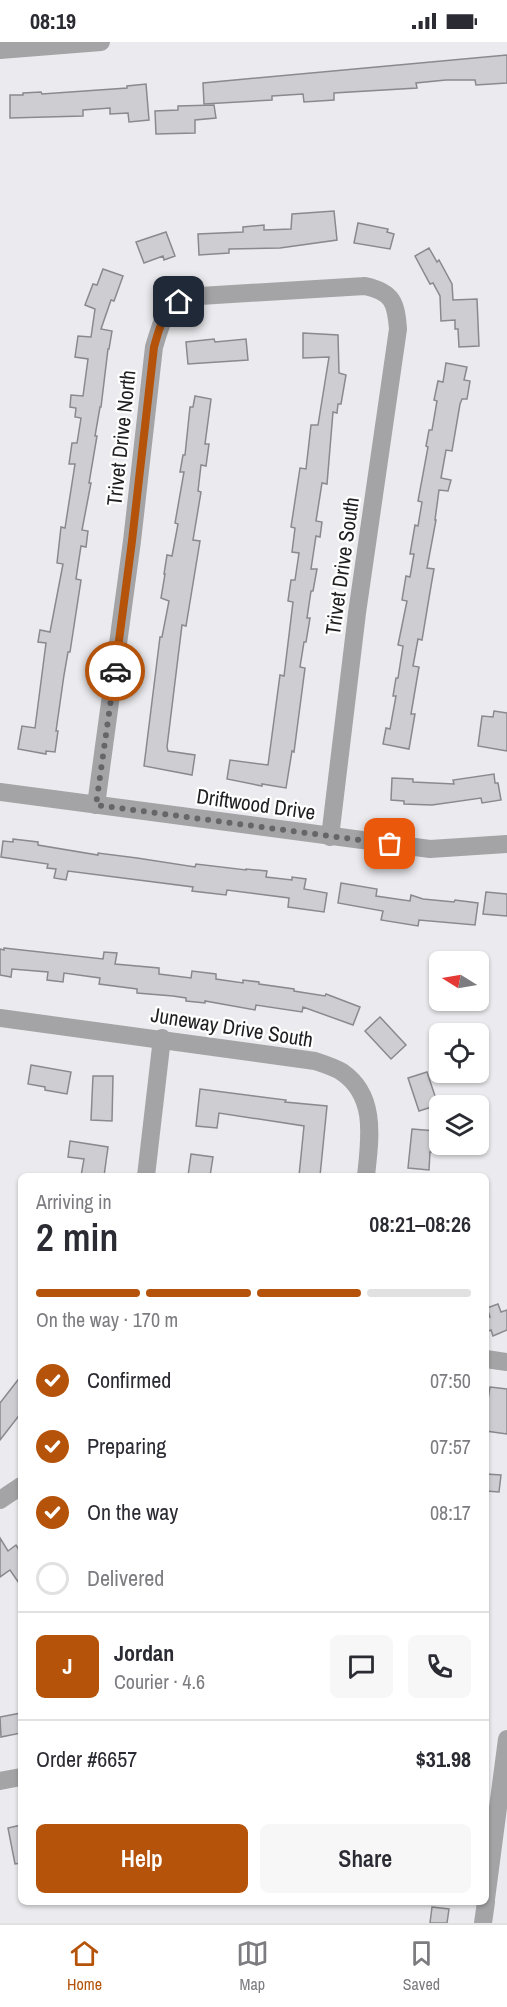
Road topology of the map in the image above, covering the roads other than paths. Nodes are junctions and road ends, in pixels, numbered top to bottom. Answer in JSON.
{"nodes":[{"id":1,"x":101,"y":42,"type":"edge"},
{"id":2,"x":0,"y":50,"type":"edge"},
{"id":3,"x":393,"y":302,"type":"joint"},
{"id":4,"x":0,"y":792,"type":"edge"},
{"id":5,"x":96,"y":805,"type":"junction"},
{"id":6,"x":330,"y":837,"type":"junction"},
{"id":7,"x":507,"y":844,"type":"edge"},
{"id":8,"x":0,"y":1018,"type":"edge"},
{"id":9,"x":162,"y":1038,"type":"junction"},
{"id":10,"x":146,"y":1173,"type":"edge"},
{"id":11,"x":366,"y":1173,"type":"edge"},
{"id":12,"x":489,"y":1359,"type":"edge"},
{"id":13,"x":507,"y":1362,"type":"edge"},
{"id":14,"x":18,"y":1488,"type":"edge"},
{"id":15,"x":0,"y":1500,"type":"edge"},
{"id":16,"x":507,"y":1738,"type":"edge"},
{"id":17,"x":18,"y":1778,"type":"edge"},
{"id":18,"x":0,"y":1781,"type":"edge"},
{"id":19,"x":489,"y":1878,"type":"edge"},
{"id":20,"x":485,"y":1905,"type":"edge"},
{"id":21,"x":483,"y":1923,"type":"edge"}],
"edges":[{"from":1,"to":2,"type":"street"},
{"from":3,"to":5,"type":"street","name":"Trivet Drive North"},
{"from":3,"to":6,"type":"street","name":"Trivet Drive South"},
{"from":4,"to":5,"type":"street","name":"Driftwood Drive"},
{"from":5,"to":6,"type":"street","name":"Driftwood Drive"},
{"from":6,"to":7,"type":"street","name":"Driftwood Drive"},
{"from":8,"to":9,"type":"street","name":"Juneway Drive South"},
{"from":9,"to":10,"type":"street"},
{"from":9,"to":11,"type":"street","name":"Juneway Drive South"},
{"from":12,"to":13,"type":"street"},
{"from":14,"to":15,"type":"street"},
{"from":16,"to":19,"type":"street"},
{"from":17,"to":18,"type":"street"},
{"from":20,"to":21,"type":"street"}]}
